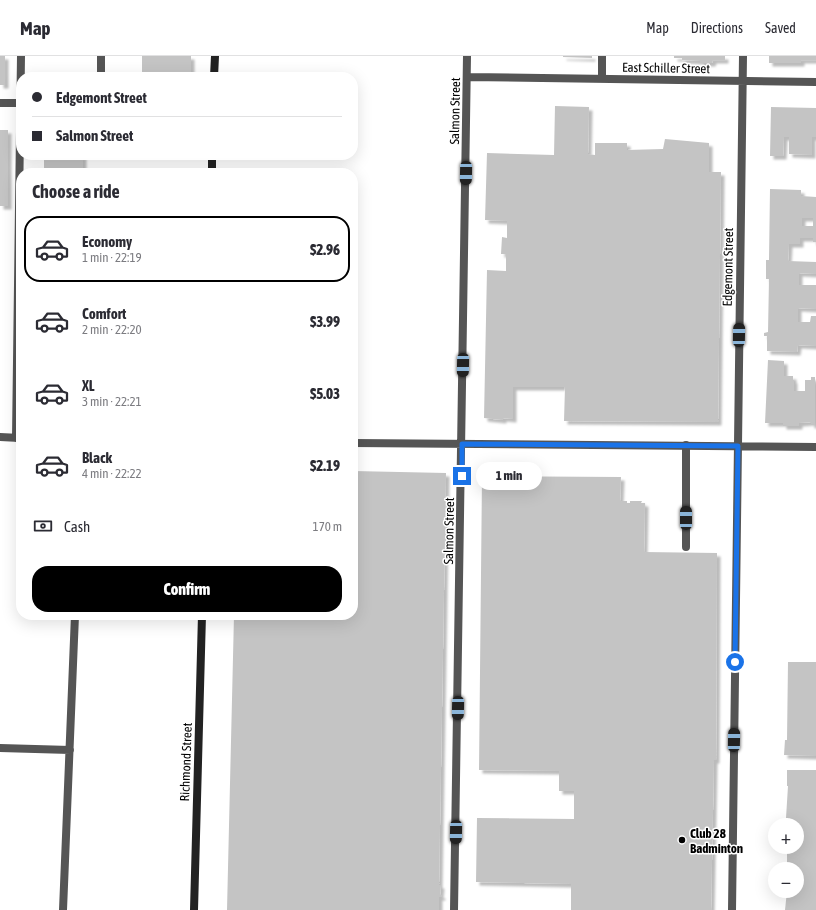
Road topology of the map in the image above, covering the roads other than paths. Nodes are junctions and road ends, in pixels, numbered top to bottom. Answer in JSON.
{"nodes":[{"id":1,"x":21,"y":56,"type":"edge"},
{"id":2,"x":101,"y":56,"type":"edge"},
{"id":3,"x":215,"y":56,"type":"edge"},
{"id":4,"x":467,"y":56,"type":"edge"},
{"id":5,"x":602,"y":56,"type":"edge"},
{"id":6,"x":743,"y":56,"type":"edge"},
{"id":7,"x":21,"y":72,"type":"edge"},
{"id":8,"x":100,"y":72,"type":"edge"},
{"id":9,"x":214,"y":72,"type":"edge"},
{"id":10,"x":467,"y":77,"type":"junction"},
{"id":11,"x":602,"y":79,"type":"junction"},
{"id":12,"x":742,"y":82,"type":"junction"},
{"id":13,"x":816,"y":82,"type":"edge"},
{"id":14,"x":0,"y":102,"type":"edge"},
{"id":15,"x":16,"y":103,"type":"edge"},
{"id":16,"x":0,"y":437,"type":"edge"},
{"id":17,"x":16,"y":438,"type":"edge"},
{"id":18,"x":358,"y":443,"type":"edge"},
{"id":19,"x":462,"y":444,"type":"junction"},
{"id":20,"x":686,"y":445,"type":"junction"},
{"id":21,"x":738,"y":446,"type":"junction"},
{"id":22,"x":816,"y":447,"type":"edge"},
{"id":23,"x":686,"y":547,"type":"dead end"},
{"id":24,"x":75,"y":620,"type":"edge"},
{"id":25,"x":202,"y":620,"type":"edge"},
{"id":26,"x":0,"y":748,"type":"edge"},
{"id":27,"x":70,"y":750,"type":"junction"},
{"id":28,"x":63,"y":910,"type":"edge"},
{"id":29,"x":194,"y":910,"type":"edge"},
{"id":30,"x":454,"y":910,"type":"edge"},
{"id":31,"x":732,"y":910,"type":"edge"}],
"edges":[{"from":1,"to":7,"type":"street"},
{"from":2,"to":8,"type":"street"},
{"from":3,"to":9,"type":"main road"},
{"from":4,"to":10,"type":"street","name":"Salmon Street"},
{"from":5,"to":11,"type":"street"},
{"from":6,"to":12,"type":"street","name":"Edgemont Street"},
{"from":10,"to":11,"type":"street","name":"East Schiller Street"},
{"from":10,"to":19,"type":"street","name":"Salmon Street"},
{"from":11,"to":12,"type":"street","name":"East Schiller Street"},
{"from":12,"to":13,"type":"street","name":"East Schiller Street"},
{"from":12,"to":21,"type":"street","name":"Edgemont Street"},
{"from":14,"to":15,"type":"street"},
{"from":16,"to":17,"type":"street"},
{"from":18,"to":19,"type":"street"},
{"from":19,"to":20,"type":"street"},
{"from":19,"to":30,"type":"street","name":"Salmon Street"},
{"from":20,"to":21,"type":"street"},
{"from":20,"to":23,"type":"street"},
{"from":21,"to":22,"type":"street"},
{"from":21,"to":31,"type":"street","name":"Edgemont Street"},
{"from":24,"to":27,"type":"street"},
{"from":25,"to":29,"type":"main road","name":"Richmond Street"},
{"from":26,"to":27,"type":"street"},
{"from":27,"to":28,"type":"street"}]}
